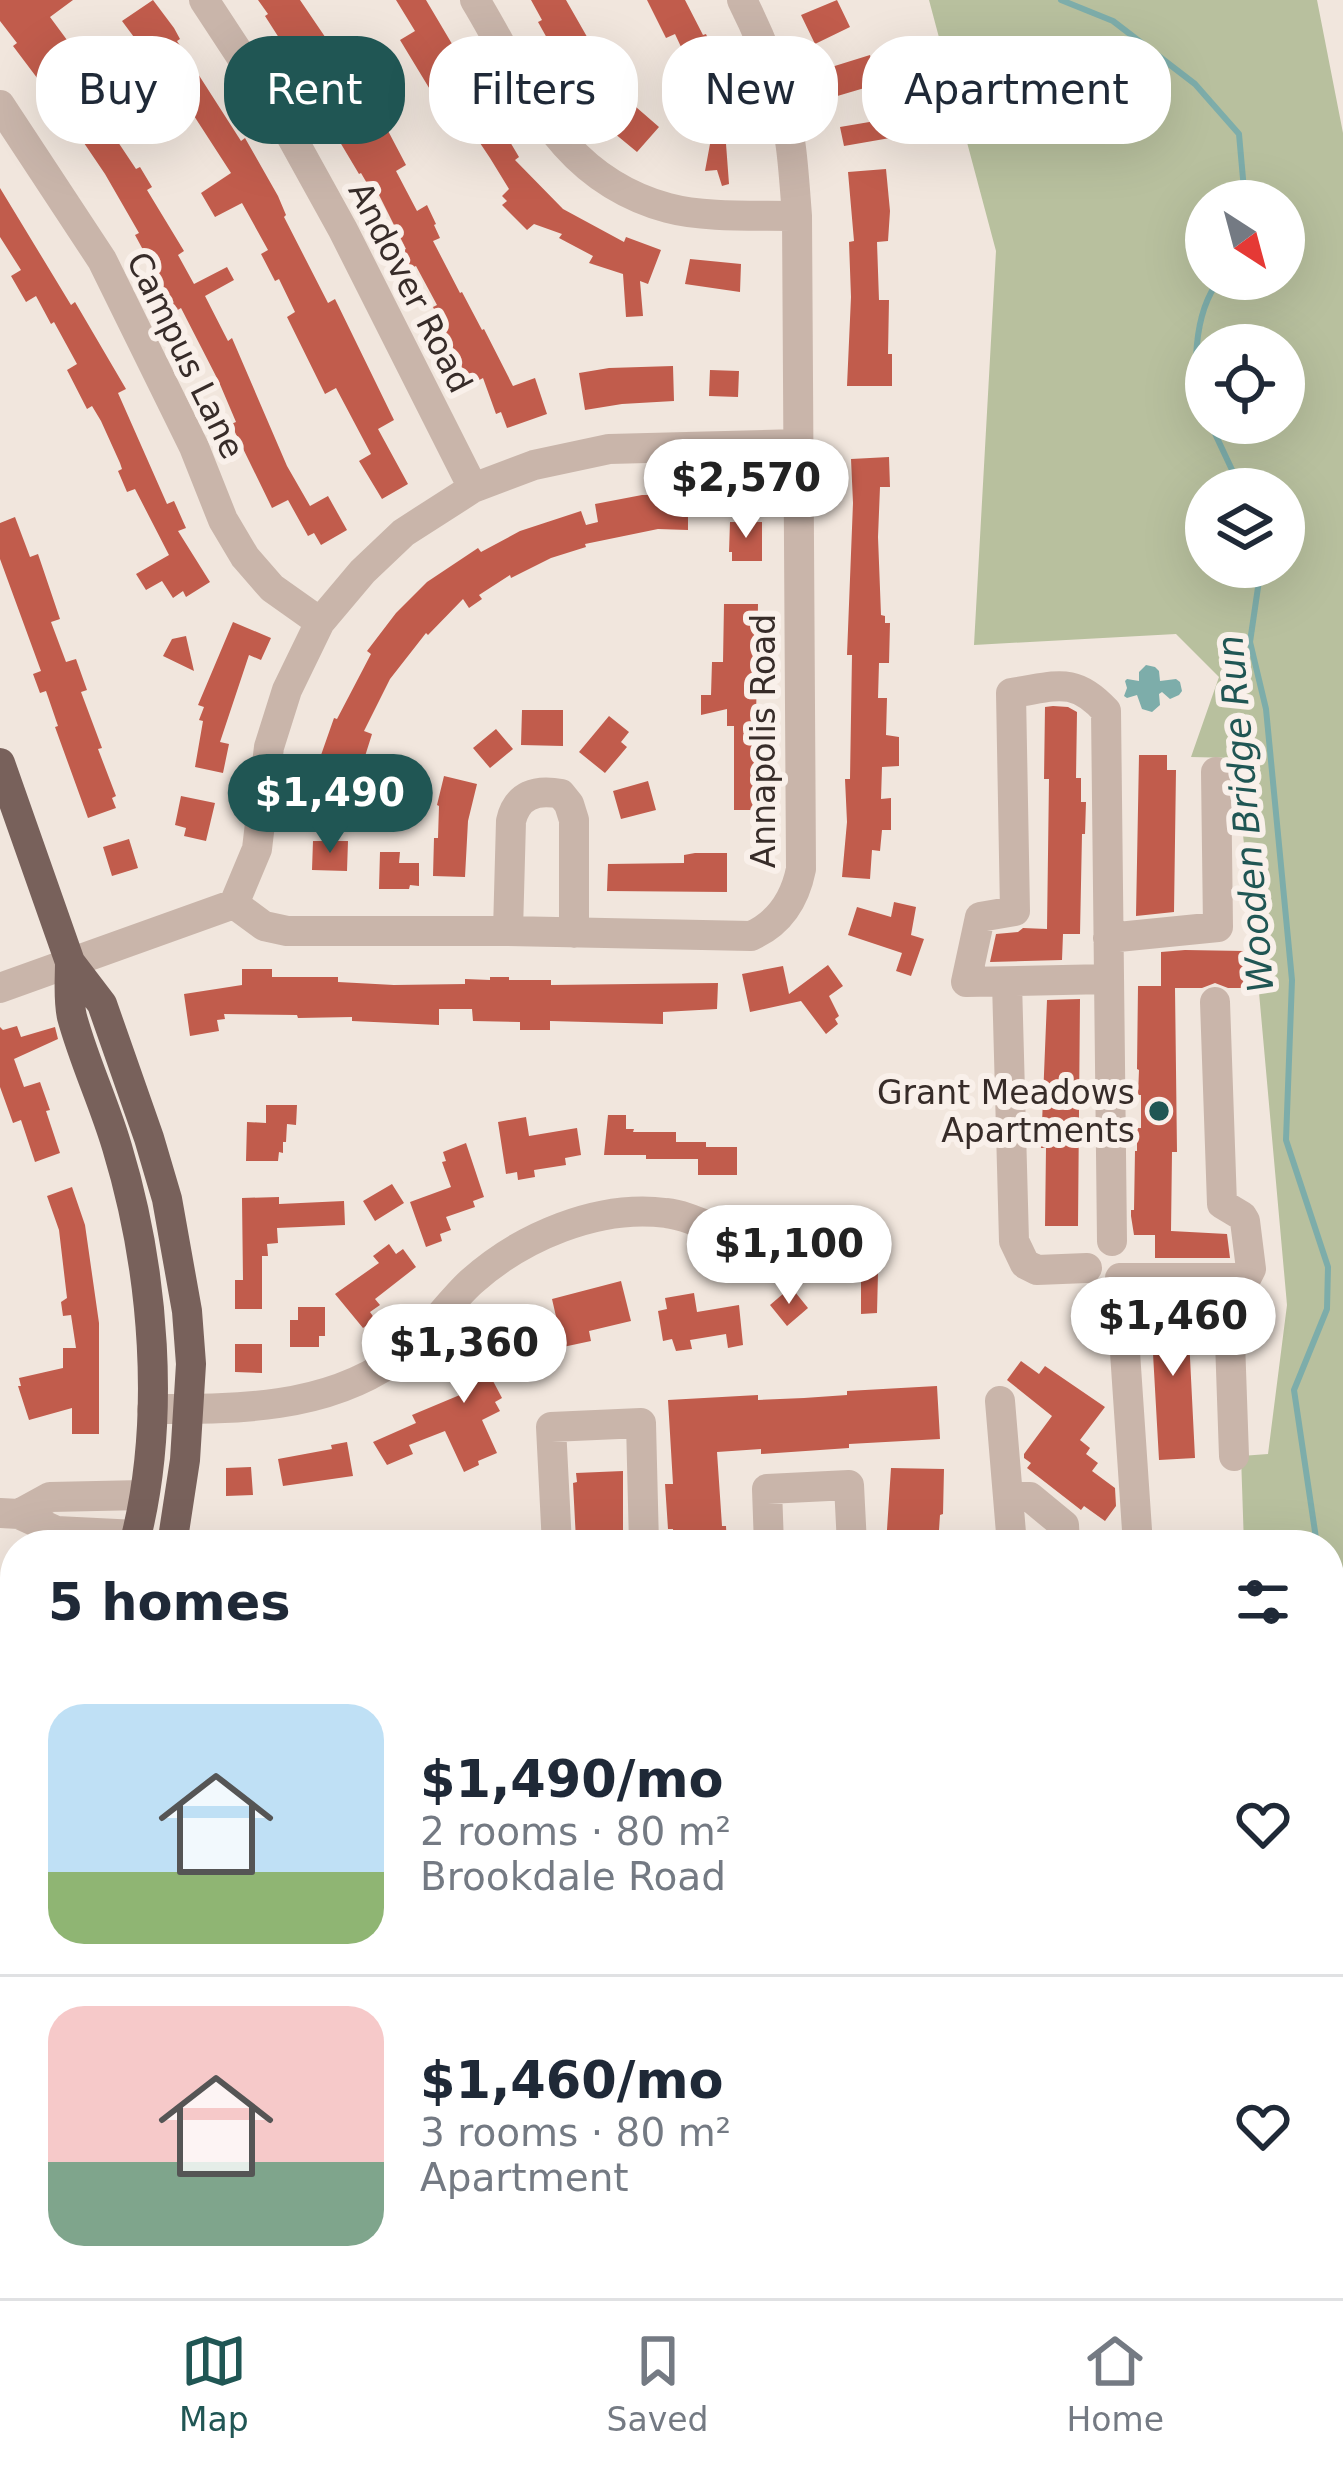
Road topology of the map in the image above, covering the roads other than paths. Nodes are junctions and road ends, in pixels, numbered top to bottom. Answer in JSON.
{"nodes":[{"id":1,"x":204,"y":0,"type":"edge"},
{"id":2,"x":475,"y":0,"type":"edge"},
{"id":3,"x":742,"y":0,"type":"edge"},
{"id":4,"x":0,"y":105,"type":"edge"},
{"id":5,"x":797,"y":216,"type":"junction"},
{"id":6,"x":799,"y":444,"type":"junction"},
{"id":7,"x":473,"y":488,"type":"junction"},
{"id":8,"x":320,"y":622,"type":"junction"},
{"id":9,"x":0,"y":763,"type":"edge"},
{"id":10,"x":1216,"y":772,"type":"dead end"},
{"id":11,"x":234,"y":904,"type":"junction"},
{"id":12,"x":508,"y":931,"type":"junction"},
{"id":13,"x":574,"y":933,"type":"junction"},
{"id":14,"x":1108,"y":938,"type":"junction"},
{"id":15,"x":70,"y":962,"type":"junction"},
{"id":16,"x":1108,"y":980,"type":"junction"},
{"id":17,"x":1007,"y":982,"type":"junction"},
{"id":18,"x":0,"y":988,"type":"edge"},
{"id":19,"x":1215,"y":1002,"type":"dead end"},
{"id":20,"x":727,"y":1233,"type":"dead end"},
{"id":21,"x":1112,"y":1241,"type":"junction"},
{"id":22,"x":1087,"y":1268,"type":"junction"},
{"id":23,"x":1120,"y":1277,"type":"junction"},
{"id":24,"x":1246,"y":1278,"type":"junction"},
{"id":25,"x":1000,"y":1401,"type":"dead end"},
{"id":26,"x":152,"y":1409,"type":"junction"},
{"id":27,"x":190,"y":1409,"type":"junction"},
{"id":28,"x":1234,"y":1456,"type":"dead end"},
{"id":29,"x":143,"y":1496,"type":"junction"},
{"id":30,"x":1009,"y":1497,"type":"junction"},
{"id":31,"x":9,"y":1513,"type":"edge"},
{"id":32,"x":53,"y":1530,"type":"edge"},
{"id":33,"x":137,"y":1530,"type":"edge"},
{"id":34,"x":179,"y":1530,"type":"edge"},
{"id":35,"x":556,"y":1530,"type":"edge"},
{"id":36,"x":644,"y":1530,"type":"edge"},
{"id":37,"x":769,"y":1530,"type":"edge"},
{"id":38,"x":851,"y":1530,"type":"edge"},
{"id":39,"x":1011,"y":1530,"type":"edge"},
{"id":40,"x":1064,"y":1530,"type":"edge"},
{"id":41,"x":1137,"y":1530,"type":"edge"}],
"edges":[{"from":1,"to":7,"type":"street","name":"Andover Road"},
{"from":2,"to":5,"type":"street"},
{"from":3,"to":5,"type":"street","name":"Annapolis Road"},
{"from":4,"to":8,"type":"street","name":"Campus Lane"},
{"from":5,"to":6,"type":"street","name":"Annapolis Road"},
{"from":6,"to":7,"type":"street"},
{"from":6,"to":13,"type":"street","name":"Annapolis Road"},
{"from":7,"to":8,"type":"street"},
{"from":8,"to":11,"type":"street"},
{"from":9,"to":15,"type":"main road"},
{"from":10,"to":14,"type":"street"},
{"from":11,"to":12,"type":"street","name":"Annapolis Road"},
{"from":11,"to":15,"type":"street"},
{"from":12,"to":13,"type":"street","name":"Annapolis Road"},
{"from":12,"to":13,"type":"street"},
{"from":14,"to":16,"type":"street"},
{"from":14,"to":17,"type":"street"},
{"from":15,"to":18,"type":"street"},
{"from":15,"to":26,"type":"main road"},
{"from":15,"to":27,"type":"main road"},
{"from":16,"to":17,"type":"street"},
{"from":16,"to":21,"type":"street"},
{"from":17,"to":22,"type":"street"},
{"from":19,"to":24,"type":"street"},
{"from":20,"to":27,"type":"street"},
{"from":21,"to":22,"type":"street"},
{"from":21,"to":23,"type":"street"},
{"from":22,"to":23,"type":"street"},
{"from":23,"to":24,"type":"street"},
{"from":23,"to":41,"type":"street"},
{"from":24,"to":28,"type":"street"},
{"from":25,"to":30,"type":"street"},
{"from":26,"to":27,"type":"street"},
{"from":26,"to":29,"type":"main road"},
{"from":27,"to":34,"type":"main road"},
{"from":29,"to":31,"type":"street"},
{"from":29,"to":33,"type":"main road"},
{"from":30,"to":39,"type":"street"},
{"from":30,"to":40,"type":"street"},
{"from":31,"to":32,"type":"street"},
{"from":35,"to":36,"type":"street"},
{"from":37,"to":38,"type":"street"}]}
